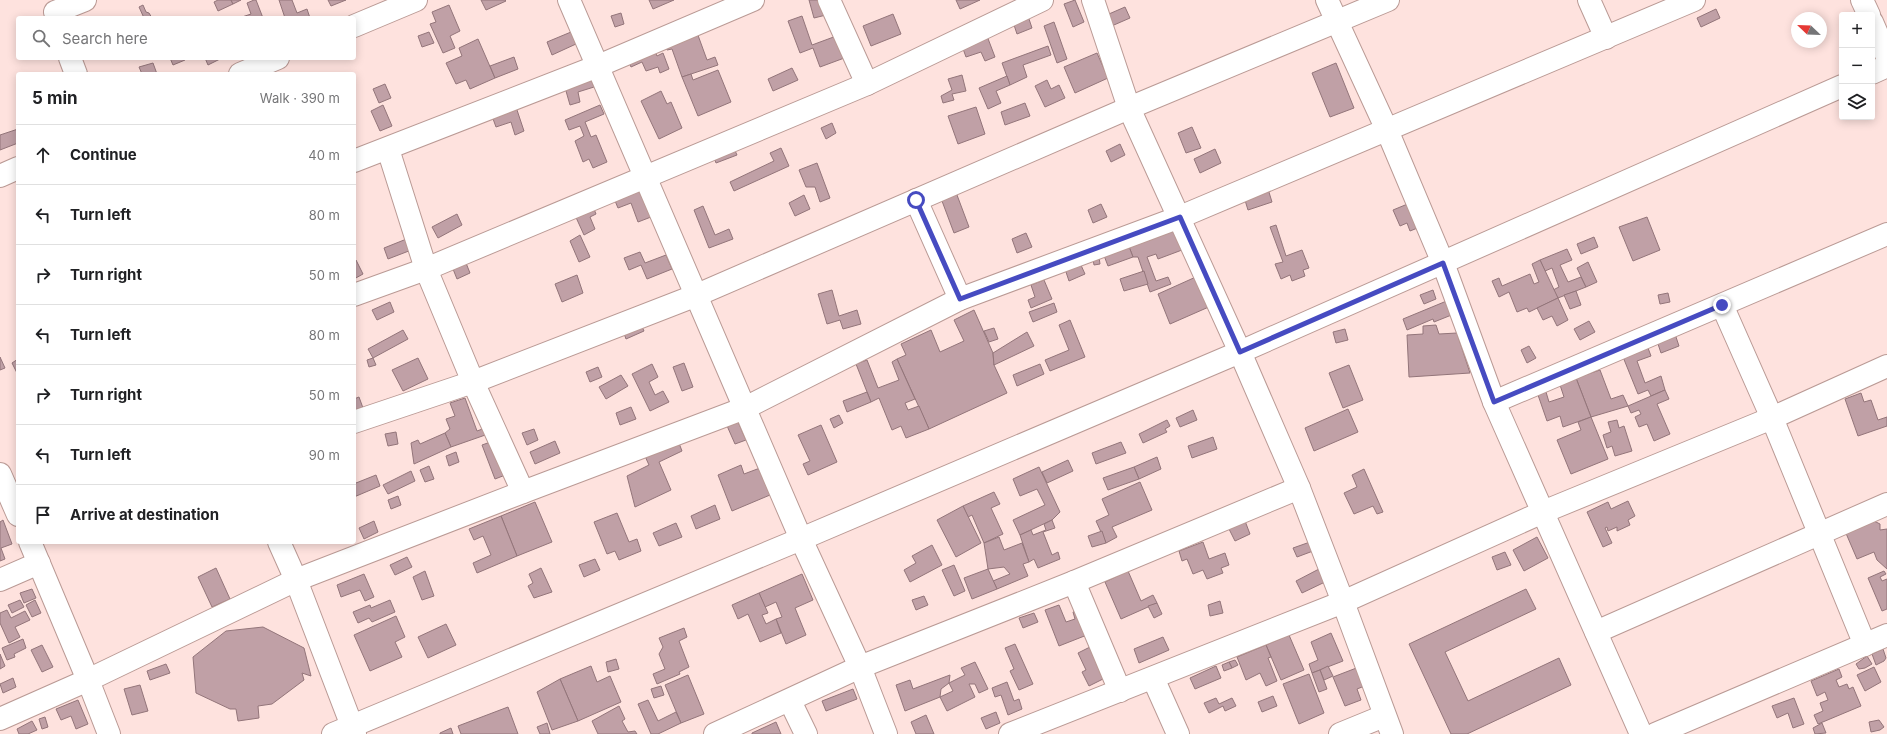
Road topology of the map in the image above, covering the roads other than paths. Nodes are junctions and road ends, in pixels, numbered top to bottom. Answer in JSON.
{"nodes":[{"id":1,"x":85,"y":0,"type":"edge"},
{"id":2,"x":416,"y":0,"type":"edge"},
{"id":3,"x":569,"y":0,"type":"edge"},
{"id":4,"x":753,"y":0,"type":"edge"},
{"id":5,"x":829,"y":0,"type":"edge"},
{"id":6,"x":1042,"y":0,"type":"edge"},
{"id":7,"x":1093,"y":0,"type":"edge"},
{"id":8,"x":1327,"y":0,"type":"edge"},
{"id":9,"x":1388,"y":0,"type":"edge"},
{"id":10,"x":1589,"y":0,"type":"edge"},
{"id":11,"x":1694,"y":0,"type":"edge"},
{"id":12,"x":1862,"y":0,"type":"edge"},
{"id":13,"x":53,"y":10,"type":"edge"},
{"id":14,"x":1868,"y":12,"type":"edge"},
{"id":15,"x":1336,"y":22,"type":"junction"},
{"id":16,"x":356,"y":25,"type":"edge"},
{"id":17,"x":1875,"y":29,"type":"edge"},
{"id":18,"x":1606,"y":38,"type":"junction"},
{"id":19,"x":1887,"y":57,"type":"edge"},
{"id":20,"x":71,"y":60,"type":"edge"},
{"id":21,"x":273,"y":60,"type":"edge"},
{"id":22,"x":598,"y":66,"type":"junction"},
{"id":23,"x":1887,"y":66,"type":"edge"},
{"id":24,"x":75,"y":72,"type":"edge"},
{"id":25,"x":245,"y":72,"type":"edge"},
{"id":26,"x":1875,"y":72,"type":"edge"},
{"id":27,"x":867,"y":84,"type":"junction"},
{"id":28,"x":1839,"y":87,"type":"edge"},
{"id":29,"x":1129,"y":108,"type":"junction"},
{"id":30,"x":1387,"y":130,"type":"junction"},
{"id":31,"x":388,"y":148,"type":"junction"},
{"id":32,"x":356,"y":160,"type":"edge"},
{"id":33,"x":16,"y":169,"type":"edge"},
{"id":34,"x":0,"y":176,"type":"edge"},
{"id":35,"x":647,"y":178,"type":"junction"},
{"id":36,"x":916,"y":200,"type":"junction"},
{"id":37,"x":1180,"y":217,"type":"junction"},
{"id":38,"x":1887,"y":234,"type":"edge"},
{"id":39,"x":1443,"y":263,"type":"junction"},
{"id":40,"x":426,"y":269,"type":"junction"},
{"id":41,"x":356,"y":294,"type":"edge"},
{"id":42,"x":697,"y":296,"type":"junction"},
{"id":43,"x":960,"y":299,"type":"junction"},
{"id":44,"x":1722,"y":305,"type":"junction"},
{"id":45,"x":1240,"y":352,"type":"junction"},
{"id":46,"x":1887,"y":366,"type":"edge"},
{"id":47,"x":473,"y":382,"type":"junction"},
{"id":48,"x":1494,"y":402,"type":"junction"},
{"id":49,"x":745,"y":408,"type":"junction"},
{"id":50,"x":1772,"y":418,"type":"junction"},
{"id":51,"x":356,"y":421,"type":"edge"},
{"id":52,"x":0,"y":474,"type":"edge"},
{"id":53,"x":1299,"y":488,"type":"junction"},
{"id":54,"x":522,"y":492,"type":"junction"},
{"id":55,"x":1887,"y":504,"type":"edge"},
{"id":56,"x":16,"y":510,"type":"edge"},
{"id":57,"x":1543,"y":512,"type":"junction"},
{"id":58,"x":1820,"y":533,"type":"junction"},
{"id":59,"x":801,"y":539,"type":"junction"},
{"id":60,"x":31,"y":544,"type":"edge"},
{"id":61,"x":279,"y":544,"type":"edge"},
{"id":62,"x":39,"y":563,"type":"junction"},
{"id":63,"x":0,"y":580,"type":"edge"},
{"id":64,"x":296,"y":580,"type":"junction"},
{"id":65,"x":1074,"y":582,"type":"junction"},
{"id":66,"x":1344,"y":602,"type":"junction"},
{"id":67,"x":1596,"y":632,"type":"junction"},
{"id":68,"x":1887,"y":635,"type":"edge"},
{"id":69,"x":1865,"y":645,"type":"junction"},
{"id":70,"x":860,"y":667,"type":"junction"},
{"id":71,"x":1153,"y":678,"type":"junction"},
{"id":72,"x":88,"y":680,"type":"junction"},
{"id":73,"x":1120,"y":691,"type":"junction"},
{"id":74,"x":790,"y":700,"type":"junction"},
{"id":75,"x":0,"y":719,"type":"edge"},
{"id":76,"x":1388,"y":725,"type":"edge"},
{"id":77,"x":347,"y":731,"type":"edge"},
{"id":78,"x":109,"y":734,"type":"edge"},
{"id":79,"x":715,"y":734,"type":"edge"},
{"id":80,"x":806,"y":734,"type":"edge"},
{"id":81,"x":886,"y":734,"type":"edge"},
{"id":82,"x":1010,"y":734,"type":"edge"},
{"id":83,"x":1178,"y":734,"type":"edge"},
{"id":84,"x":1340,"y":734,"type":"edge"},
{"id":85,"x":1641,"y":734,"type":"edge"},
{"id":86,"x":1655,"y":734,"type":"edge"}],
"edges":[{"from":1,"to":13,"type":"street"},
{"from":2,"to":16,"type":"street"},
{"from":3,"to":22,"type":"street"},
{"from":4,"to":22,"type":"street"},
{"from":5,"to":27,"type":"street"},
{"from":6,"to":27,"type":"street"},
{"from":7,"to":29,"type":"street"},
{"from":8,"to":15,"type":"street"},
{"from":9,"to":15,"type":"street"},
{"from":10,"to":18,"type":"street"},
{"from":11,"to":18,"type":"street"},
{"from":12,"to":14,"type":"street"},
{"from":15,"to":29,"type":"street"},
{"from":15,"to":30,"type":"street"},
{"from":17,"to":19,"type":"street"},
{"from":18,"to":30,"type":"street"},
{"from":20,"to":24,"type":"street"},
{"from":21,"to":25,"type":"street"},
{"from":22,"to":31,"type":"street"},
{"from":22,"to":35,"type":"street"},
{"from":23,"to":26,"type":"street"},
{"from":27,"to":35,"type":"street"},
{"from":28,"to":39,"type":"street"},
{"from":29,"to":36,"type":"street"},
{"from":29,"to":37,"type":"street"},
{"from":30,"to":37,"type":"street"},
{"from":30,"to":39,"type":"street"},
{"from":31,"to":32,"type":"street"},
{"from":31,"to":40,"type":"street"},
{"from":33,"to":34,"type":"street"},
{"from":35,"to":40,"type":"street"},
{"from":35,"to":42,"type":"street"},
{"from":36,"to":42,"type":"street"},
{"from":36,"to":43,"type":"street"},
{"from":37,"to":43,"type":"street"},
{"from":37,"to":45,"type":"street"},
{"from":38,"to":44,"type":"street"},
{"from":39,"to":45,"type":"street"},
{"from":39,"to":48,"type":"street"},
{"from":40,"to":41,"type":"street"},
{"from":40,"to":47,"type":"street"},
{"from":42,"to":47,"type":"street"},
{"from":42,"to":49,"type":"street"},
{"from":43,"to":49,"type":"street"},
{"from":44,"to":48,"type":"street"},
{"from":44,"to":50,"type":"street"},
{"from":45,"to":53,"type":"street"},
{"from":45,"to":59,"type":"street"},
{"from":46,"to":50,"type":"street"},
{"from":47,"to":51,"type":"street"},
{"from":47,"to":54,"type":"street"},
{"from":48,"to":57,"type":"street"},
{"from":49,"to":54,"type":"street"},
{"from":49,"to":59,"type":"street"},
{"from":50,"to":57,"type":"street"},
{"from":50,"to":58,"type":"street"},
{"from":52,"to":56,"type":"street"},
{"from":53,"to":65,"type":"street"},
{"from":53,"to":66,"type":"street"},
{"from":54,"to":64,"type":"street"},
{"from":55,"to":58,"type":"street"},
{"from":57,"to":66,"type":"street"},
{"from":57,"to":67,"type":"street"},
{"from":58,"to":67,"type":"street"},
{"from":58,"to":69,"type":"street"},
{"from":59,"to":70,"type":"street"},
{"from":59,"to":77,"type":"street"},
{"from":60,"to":62,"type":"street"},
{"from":61,"to":64,"type":"street"},
{"from":62,"to":63,"type":"street"},
{"from":62,"to":72,"type":"street"},
{"from":64,"to":72,"type":"street"},
{"from":64,"to":77,"type":"street"},
{"from":65,"to":70,"type":"street"},
{"from":65,"to":73,"type":"street"},
{"from":66,"to":71,"type":"street"},
{"from":66,"to":76,"type":"street"},
{"from":67,"to":85,"type":"street"},
{"from":68,"to":69,"type":"street"},
{"from":69,"to":86,"type":"street"},
{"from":70,"to":74,"type":"street"},
{"from":70,"to":81,"type":"street"},
{"from":71,"to":73,"type":"street"},
{"from":71,"to":83,"type":"street"},
{"from":72,"to":75,"type":"street"},
{"from":72,"to":78,"type":"street"},
{"from":73,"to":82,"type":"street"},
{"from":74,"to":79,"type":"street"},
{"from":74,"to":80,"type":"street"},
{"from":76,"to":84,"type":"street"}]}
